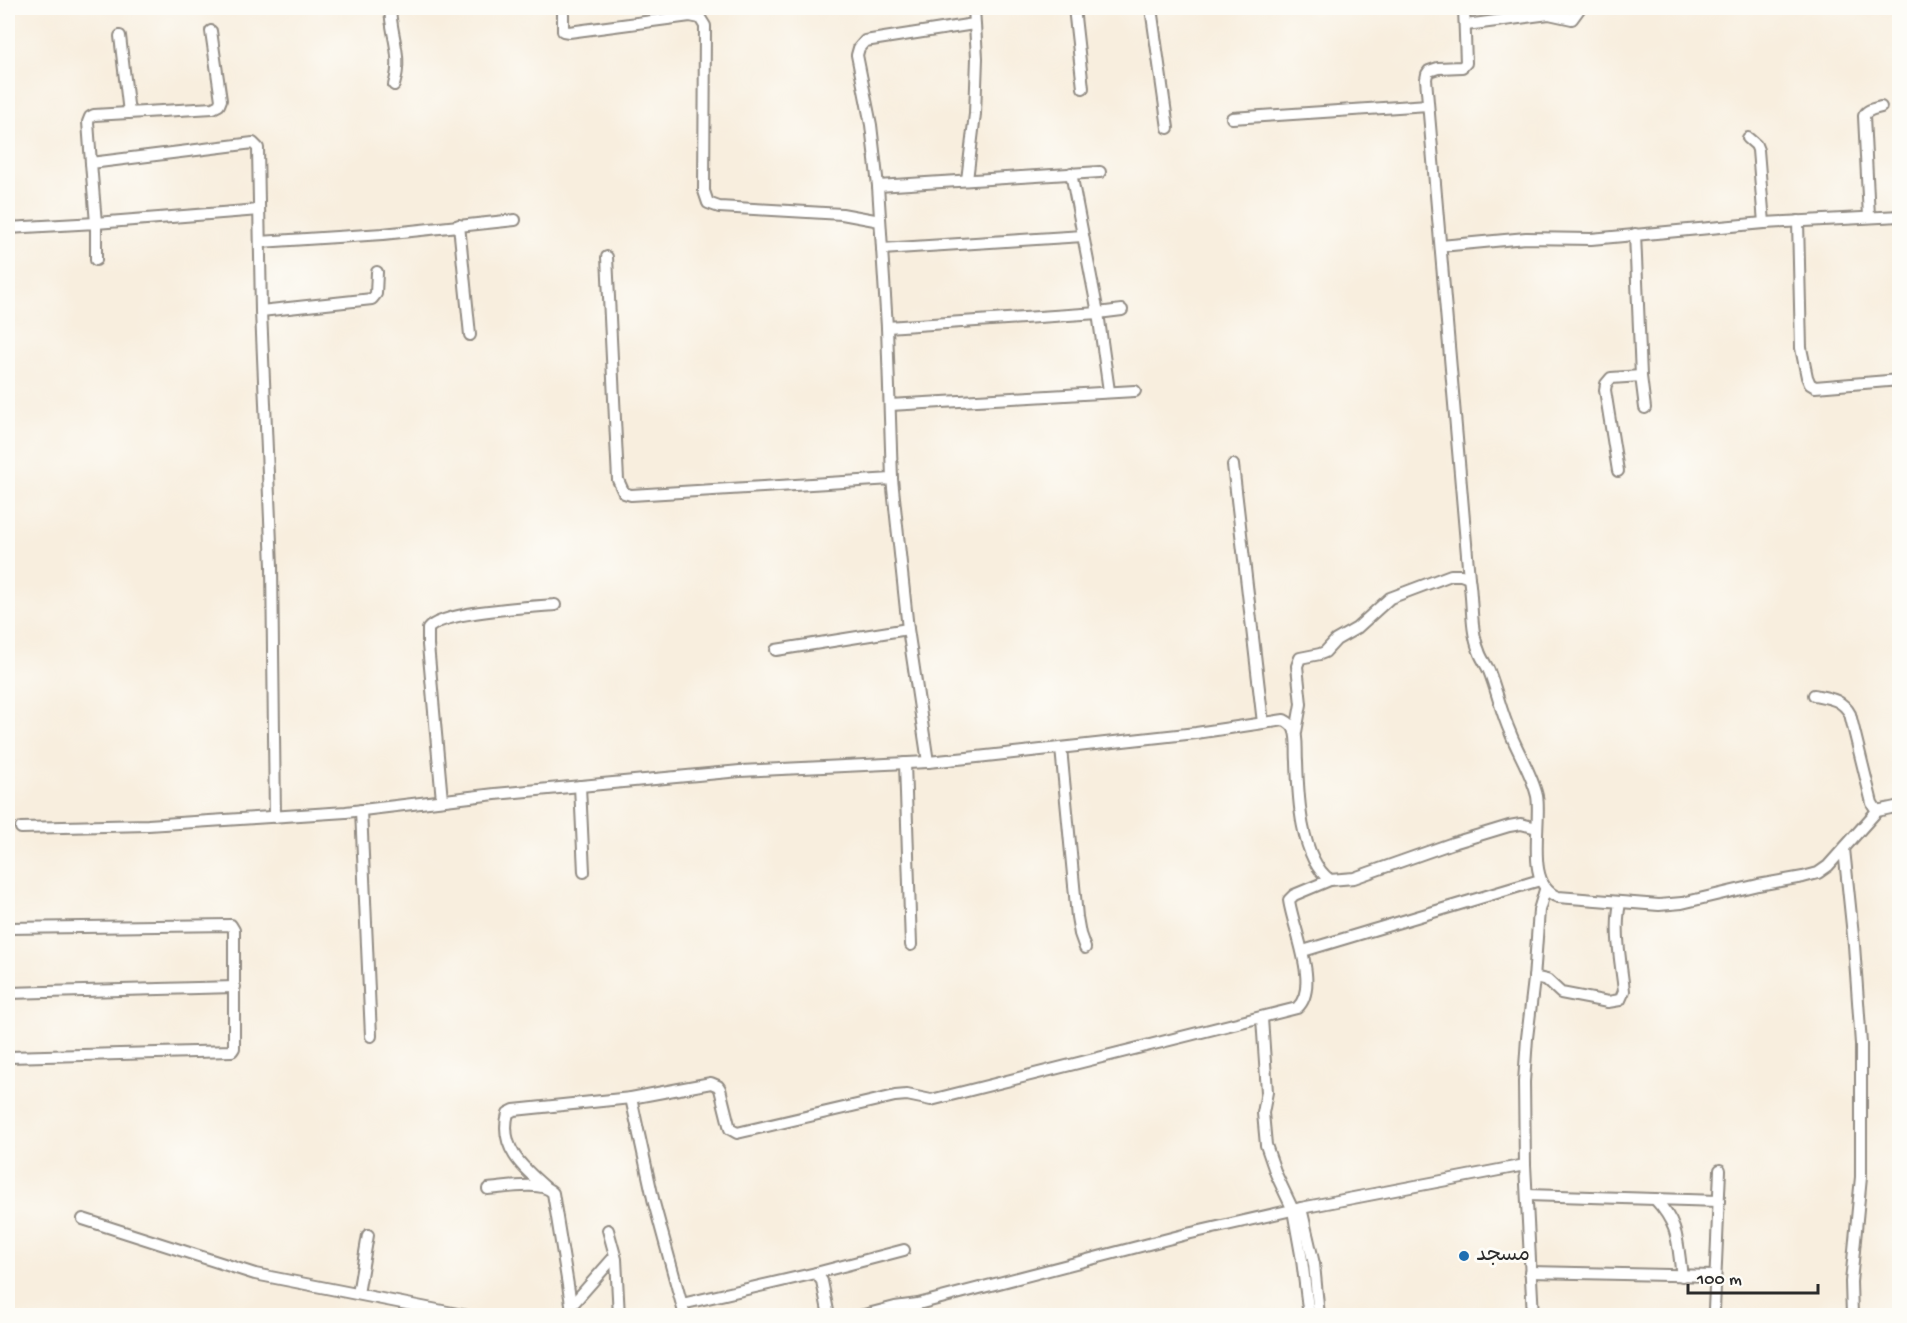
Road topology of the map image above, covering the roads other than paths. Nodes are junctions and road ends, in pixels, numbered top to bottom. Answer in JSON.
{"nodes":[{"id":1,"x":390,"y":8,"type":"edge"},
{"id":2,"x":563,"y":8,"type":"edge"},
{"id":3,"x":974,"y":8,"type":"edge"},
{"id":4,"x":1074,"y":8,"type":"edge"},
{"id":5,"x":1151,"y":8,"type":"edge"},
{"id":6,"x":1464,"y":8,"type":"edge"},
{"id":7,"x":1580,"y":8,"type":"edge"},
{"id":8,"x":974,"y":24,"type":"junction"},
{"id":9,"x":1466,"y":25,"type":"junction"},
{"id":10,"x":211,"y":31,"type":"dead end"},
{"id":11,"x":120,"y":36,"type":"dead end"},
{"id":12,"x":394,"y":85,"type":"dead end"},
{"id":13,"x":1083,"y":88,"type":"dead end"},
{"id":14,"x":1428,"y":105,"type":"junction"},
{"id":15,"x":1881,"y":107,"type":"dead end"},
{"id":16,"x":129,"y":113,"type":"junction"},
{"id":17,"x":1232,"y":118,"type":"dead end"},
{"id":18,"x":1168,"y":128,"type":"dead end"},
{"id":19,"x":1748,"y":138,"type":"dead end"},
{"id":20,"x":92,"y":163,"type":"junction"},
{"id":21,"x":1100,"y":172,"type":"dead end"},
{"id":22,"x":1071,"y":173,"type":"junction"},
{"id":23,"x":967,"y":180,"type":"junction"},
{"id":24,"x":878,"y":186,"type":"junction"},
{"id":25,"x":259,"y":210,"type":"junction"},
{"id":26,"x":1899,"y":216,"type":"edge"},
{"id":27,"x":1869,"y":217,"type":"junction"},
{"id":28,"x":515,"y":220,"type":"dead end"},
{"id":29,"x":880,"y":221,"type":"junction"},
{"id":30,"x":1798,"y":221,"type":"junction"},
{"id":31,"x":96,"y":223,"type":"junction"},
{"id":32,"x":1764,"y":223,"type":"junction"},
{"id":33,"x":459,"y":225,"type":"junction"},
{"id":34,"x":8,"y":228,"type":"edge"},
{"id":35,"x":1635,"y":234,"type":"junction"},
{"id":36,"x":1083,"y":236,"type":"junction"},
{"id":37,"x":260,"y":242,"type":"junction"},
{"id":38,"x":1441,"y":246,"type":"junction"},
{"id":39,"x":882,"y":249,"type":"junction"},
{"id":40,"x":607,"y":257,"type":"dead end"},
{"id":41,"x":96,"y":260,"type":"dead end"},
{"id":42,"x":377,"y":272,"type":"dead end"},
{"id":43,"x":1122,"y":310,"type":"dead end"},
{"id":44,"x":261,"y":311,"type":"junction"},
{"id":45,"x":1098,"y":313,"type":"junction"},
{"id":46,"x":886,"y":327,"type":"junction"},
{"id":47,"x":470,"y":335,"type":"dead end"},
{"id":48,"x":1641,"y":376,"type":"junction"},
{"id":49,"x":1899,"y":380,"type":"edge"},
{"id":50,"x":1109,"y":391,"type":"junction"},
{"id":51,"x":1135,"y":391,"type":"dead end"},
{"id":52,"x":890,"y":405,"type":"junction"},
{"id":53,"x":1645,"y":408,"type":"dead end"},
{"id":54,"x":1233,"y":465,"type":"dead end"},
{"id":55,"x":1618,"y":471,"type":"dead end"},
{"id":56,"x":892,"y":479,"type":"junction"},
{"id":57,"x":1468,"y":578,"type":"junction"},
{"id":58,"x":555,"y":605,"type":"dead end"},
{"id":59,"x":908,"y":629,"type":"junction"},
{"id":60,"x":777,"y":650,"type":"dead end"},
{"id":61,"x":1814,"y":695,"type":"dead end"},
{"id":62,"x":1263,"y":723,"type":"junction"},
{"id":63,"x":1296,"y":732,"type":"junction"},
{"id":64,"x":1061,"y":748,"type":"junction"},
{"id":65,"x":928,"y":762,"type":"junction"},
{"id":66,"x":905,"y":763,"type":"junction"},
{"id":67,"x":580,"y":786,"type":"junction"},
{"id":68,"x":442,"y":801,"type":"junction"},
{"id":69,"x":1899,"y":806,"type":"edge"},
{"id":70,"x":361,"y":810,"type":"junction"},
{"id":71,"x":1877,"y":811,"type":"junction"},
{"id":72,"x":275,"y":817,"type":"junction"},
{"id":73,"x":21,"y":828,"type":"dead end"},
{"id":74,"x":1537,"y":828,"type":"junction"},
{"id":75,"x":1844,"y":849,"type":"junction"},
{"id":76,"x":584,"y":872,"type":"dead end"},
{"id":77,"x":1330,"y":880,"type":"junction"},
{"id":78,"x":1542,"y":885,"type":"junction"},
{"id":79,"x":1620,"y":903,"type":"junction"},
{"id":80,"x":8,"y":928,"type":"edge"},
{"id":81,"x":911,"y":945,"type":"dead end"},
{"id":82,"x":1085,"y":948,"type":"dead end"},
{"id":83,"x":1303,"y":951,"type":"junction"},
{"id":84,"x":1534,"y":977,"type":"junction"},
{"id":85,"x":235,"y":987,"type":"junction"},
{"id":86,"x":8,"y":993,"type":"edge"},
{"id":87,"x":1262,"y":1017,"type":"junction"},
{"id":88,"x":371,"y":1036,"type":"dead end"},
{"id":89,"x":8,"y":1057,"type":"edge"},
{"id":90,"x":632,"y":1098,"type":"junction"},
{"id":91,"x":1526,"y":1165,"type":"junction"},
{"id":92,"x":1720,"y":1170,"type":"dead end"},
{"id":93,"x":545,"y":1187,"type":"junction"},
{"id":94,"x":488,"y":1189,"type":"dead end"},
{"id":95,"x":1527,"y":1195,"type":"junction"},
{"id":96,"x":1655,"y":1199,"type":"junction"},
{"id":97,"x":1719,"y":1201,"type":"junction"},
{"id":98,"x":1297,"y":1209,"type":"junction"},
{"id":99,"x":83,"y":1219,"type":"dead end"},
{"id":100,"x":608,"y":1230,"type":"dead end"},
{"id":101,"x":368,"y":1235,"type":"dead end"},
{"id":102,"x":904,"y":1250,"type":"dead end"},
{"id":103,"x":615,"y":1256,"type":"junction"},
{"id":104,"x":1530,"y":1272,"type":"junction"},
{"id":105,"x":816,"y":1273,"type":"junction"},
{"id":106,"x":1682,"y":1276,"type":"junction"},
{"id":107,"x":1715,"y":1276,"type":"junction"},
{"id":108,"x":358,"y":1293,"type":"junction"},
{"id":109,"x":572,"y":1310,"type":"edge"},
{"id":110,"x":684,"y":1310,"type":"edge"},
{"id":111,"x":1714,"y":1310,"type":"dead end"},
{"id":112,"x":468,"y":1316,"type":"edge"},
{"id":113,"x":619,"y":1316,"type":"edge"},
{"id":114,"x":829,"y":1316,"type":"edge"},
{"id":115,"x":860,"y":1316,"type":"edge"},
{"id":116,"x":1309,"y":1316,"type":"edge"},
{"id":117,"x":1319,"y":1316,"type":"edge"},
{"id":118,"x":1533,"y":1316,"type":"edge"},
{"id":119,"x":1852,"y":1316,"type":"edge"}],
"edges":[{"from":1,"to":12,"type":"street"},
{"from":2,"to":29,"type":"street"},
{"from":3,"to":8,"type":"street"},
{"from":4,"to":13,"type":"street"},
{"from":5,"to":18,"type":"street"},
{"from":6,"to":9,"type":"street"},
{"from":7,"to":9,"type":"street"},
{"from":8,"to":23,"type":"street"},
{"from":8,"to":24,"type":"street"},
{"from":9,"to":14,"type":"street"},
{"from":10,"to":16,"type":"street"},
{"from":11,"to":16,"type":"street"},
{"from":14,"to":17,"type":"street"},
{"from":14,"to":38,"type":"street"},
{"from":15,"to":27,"type":"street"},
{"from":16,"to":20,"type":"street"},
{"from":19,"to":32,"type":"street"},
{"from":20,"to":25,"type":"street"},
{"from":20,"to":31,"type":"street"},
{"from":21,"to":22,"type":"street"},
{"from":22,"to":23,"type":"street"},
{"from":22,"to":36,"type":"street"},
{"from":23,"to":24,"type":"street"},
{"from":24,"to":29,"type":"street"},
{"from":25,"to":31,"type":"street"},
{"from":25,"to":37,"type":"street"},
{"from":26,"to":27,"type":"street"},
{"from":27,"to":30,"type":"street"},
{"from":28,"to":33,"type":"street"},
{"from":29,"to":39,"type":"street"},
{"from":30,"to":32,"type":"street"},
{"from":30,"to":49,"type":"street"},
{"from":31,"to":34,"type":"street"},
{"from":31,"to":41,"type":"street"},
{"from":32,"to":35,"type":"street"},
{"from":33,"to":37,"type":"street"},
{"from":33,"to":47,"type":"street"},
{"from":35,"to":38,"type":"street"},
{"from":35,"to":48,"type":"street"},
{"from":36,"to":39,"type":"street"},
{"from":36,"to":45,"type":"street"},
{"from":37,"to":44,"type":"street"},
{"from":38,"to":57,"type":"street"},
{"from":39,"to":46,"type":"street"},
{"from":40,"to":56,"type":"street"},
{"from":42,"to":44,"type":"street"},
{"from":43,"to":45,"type":"street"},
{"from":44,"to":72,"type":"street"},
{"from":45,"to":46,"type":"street"},
{"from":45,"to":50,"type":"street"},
{"from":46,"to":52,"type":"street"},
{"from":48,"to":53,"type":"street"},
{"from":48,"to":55,"type":"street"},
{"from":50,"to":51,"type":"street"},
{"from":50,"to":52,"type":"street"},
{"from":52,"to":56,"type":"street"},
{"from":54,"to":62,"type":"street"},
{"from":56,"to":59,"type":"street"},
{"from":57,"to":63,"type":"street"},
{"from":57,"to":74,"type":"street"},
{"from":58,"to":68,"type":"street"},
{"from":59,"to":60,"type":"street"},
{"from":59,"to":65,"type":"street"},
{"from":61,"to":71,"type":"street"},
{"from":62,"to":63,"type":"street"},
{"from":62,"to":64,"type":"street"},
{"from":63,"to":77,"type":"street"},
{"from":64,"to":65,"type":"street"},
{"from":64,"to":82,"type":"street"},
{"from":65,"to":66,"type":"street"},
{"from":66,"to":67,"type":"street"},
{"from":66,"to":81,"type":"street"},
{"from":67,"to":68,"type":"street"},
{"from":67,"to":76,"type":"street"},
{"from":68,"to":70,"type":"street"},
{"from":69,"to":71,"type":"street"},
{"from":70,"to":72,"type":"street"},
{"from":70,"to":88,"type":"street"},
{"from":71,"to":75,"type":"street"},
{"from":72,"to":73,"type":"street"},
{"from":74,"to":77,"type":"street"},
{"from":74,"to":78,"type":"street"},
{"from":75,"to":79,"type":"street"},
{"from":75,"to":119,"type":"street"},
{"from":77,"to":83,"type":"street"},
{"from":78,"to":79,"type":"street"},
{"from":78,"to":83,"type":"street"},
{"from":78,"to":84,"type":"street"},
{"from":79,"to":84,"type":"street"},
{"from":80,"to":85,"type":"street"},
{"from":83,"to":87,"type":"street"},
{"from":84,"to":91,"type":"street"},
{"from":85,"to":86,"type":"street"},
{"from":85,"to":89,"type":"street"},
{"from":87,"to":90,"type":"street"},
{"from":87,"to":98,"type":"street"},
{"from":90,"to":93,"type":"street"},
{"from":90,"to":110,"type":"street"},
{"from":91,"to":95,"type":"street"},
{"from":91,"to":98,"type":"street"},
{"from":92,"to":97,"type":"street"},
{"from":93,"to":94,"type":"street"},
{"from":93,"to":109,"type":"street"},
{"from":95,"to":96,"type":"street"},
{"from":95,"to":104,"type":"street"},
{"from":96,"to":97,"type":"street"},
{"from":96,"to":106,"type":"street"},
{"from":97,"to":107,"type":"street"},
{"from":98,"to":115,"type":"street"},
{"from":98,"to":116,"type":"street"},
{"from":98,"to":117,"type":"street"},
{"from":99,"to":108,"type":"street"},
{"from":100,"to":103,"type":"street"},
{"from":101,"to":108,"type":"street"},
{"from":102,"to":105,"type":"street"},
{"from":103,"to":109,"type":"street"},
{"from":103,"to":113,"type":"street"},
{"from":104,"to":106,"type":"street"},
{"from":104,"to":118,"type":"street"},
{"from":105,"to":110,"type":"street"},
{"from":105,"to":114,"type":"street"},
{"from":106,"to":107,"type":"street"},
{"from":107,"to":111,"type":"street"},
{"from":108,"to":112,"type":"street"}]}
